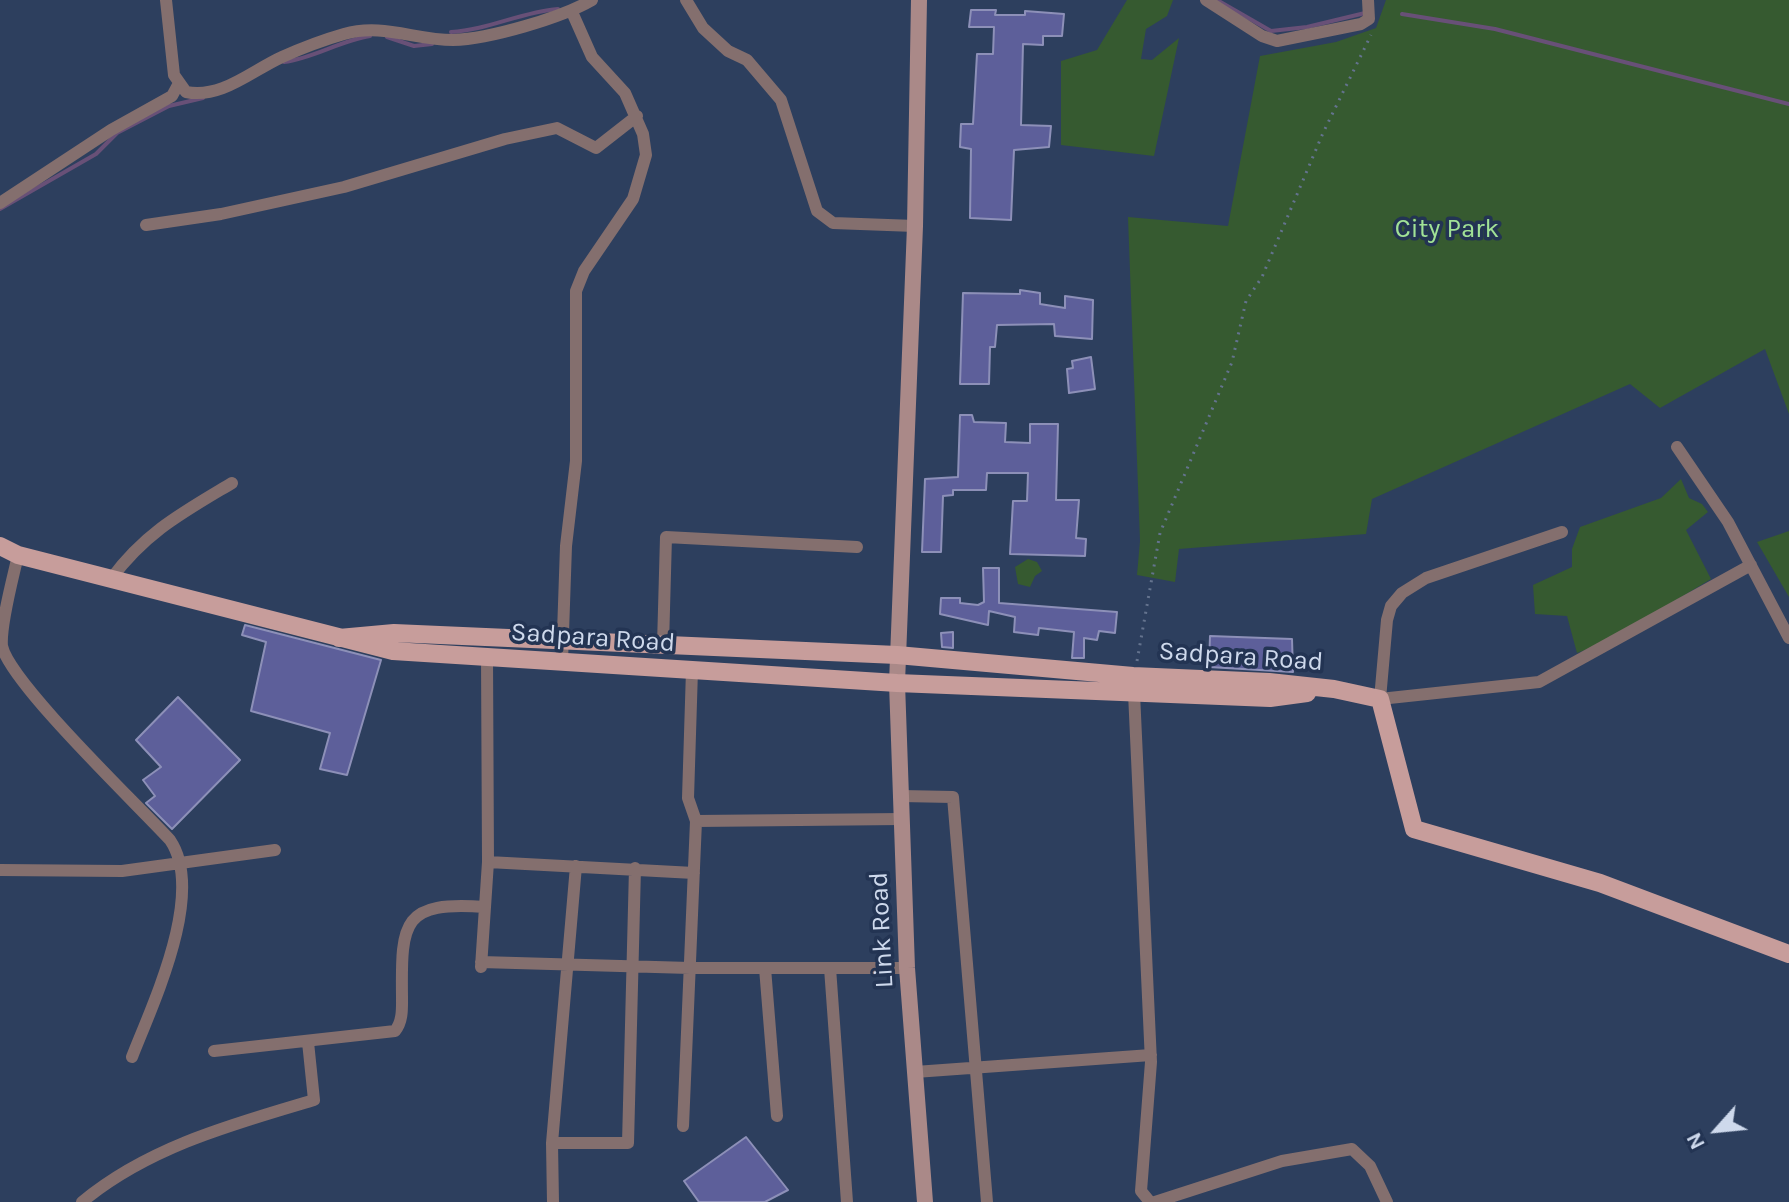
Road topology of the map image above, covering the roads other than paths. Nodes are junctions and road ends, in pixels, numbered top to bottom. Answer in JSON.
{"nodes":[{"id":1,"x":166,"y":0,"type":"edge"},
{"id":2,"x":592,"y":0,"type":"edge"},
{"id":3,"x":686,"y":0,"type":"edge"},
{"id":4,"x":919,"y":0,"type":"edge"},
{"id":5,"x":1206,"y":0,"type":"edge"},
{"id":6,"x":1368,"y":0,"type":"edge"},
{"id":7,"x":572,"y":12,"type":"junction"},
{"id":8,"x":179,"y":83,"type":"junction"},
{"id":9,"x":637,"y":116,"type":"junction"},
{"id":10,"x":0,"y":203,"type":"edge"},
{"id":11,"x":146,"y":225,"type":"dead end"},
{"id":12,"x":915,"y":226,"type":"junction"},
{"id":13,"x":1677,"y":447,"type":"dead end"},
{"id":14,"x":232,"y":483,"type":"dead end"},
{"id":15,"x":1562,"y":532,"type":"dead end"},
{"id":16,"x":0,"y":546,"type":"edge"},
{"id":17,"x":857,"y":547,"type":"dead end"},
{"id":18,"x":18,"y":555,"type":"junction"},
{"id":19,"x":1751,"y":565,"type":"junction"},
{"id":20,"x":111,"y":579,"type":"junction"},
{"id":21,"x":339,"y":638,"type":"junction"},
{"id":22,"x":1789,"y":638,"type":"edge"},
{"id":23,"x":562,"y":640,"type":"junction"},
{"id":24,"x":663,"y":645,"type":"junction"},
{"id":25,"x":897,"y":655,"type":"junction"},
{"id":26,"x":487,"y":657,"type":"junction"},
{"id":27,"x":562,"y":662,"type":"junction"},
{"id":28,"x":692,"y":670,"type":"junction"},
{"id":29,"x":897,"y":683,"type":"junction"},
{"id":30,"x":1134,"y":684,"type":"junction"},
{"id":31,"x":1380,"y":699,"type":"junction"},
{"id":32,"x":901,"y":796,"type":"junction"},
{"id":33,"x":902,"y":819,"type":"junction"},
{"id":34,"x":696,"y":821,"type":"junction"},
{"id":35,"x":275,"y":850,"type":"dead end"},
{"id":36,"x":181,"y":862,"type":"junction"},
{"id":37,"x":488,"y":862,"type":"junction"},
{"id":38,"x":576,"y":866,"type":"junction"},
{"id":39,"x":635,"y":868,"type":"junction"},
{"id":40,"x":0,"y":870,"type":"edge"},
{"id":41,"x":694,"y":873,"type":"junction"},
{"id":42,"x":485,"y":907,"type":"junction"},
{"id":43,"x":1789,"y":954,"type":"edge"},
{"id":44,"x":568,"y":964,"type":"junction"},
{"id":45,"x":632,"y":965,"type":"junction"},
{"id":46,"x":690,"y":968,"type":"junction"},
{"id":47,"x":765,"y":968,"type":"junction"},
{"id":48,"x":830,"y":968,"type":"junction"},
{"id":49,"x":907,"y":968,"type":"junction"},
{"id":50,"x":308,"y":1042,"type":"junction"},
{"id":51,"x":214,"y":1051,"type":"dead end"},
{"id":52,"x":1151,"y":1055,"type":"junction"},
{"id":53,"x":132,"y":1057,"type":"dead end"},
{"id":54,"x":973,"y":1068,"type":"junction"},
{"id":55,"x":915,"y":1072,"type":"junction"},
{"id":56,"x":777,"y":1116,"type":"dead end"},
{"id":57,"x":683,"y":1126,"type":"dead end"},
{"id":58,"x":552,"y":1143,"type":"junction"},
{"id":59,"x":82,"y":1202,"type":"edge"},
{"id":60,"x":553,"y":1202,"type":"edge"},
{"id":61,"x":847,"y":1202,"type":"edge"},
{"id":62,"x":925,"y":1202,"type":"edge"},
{"id":63,"x":987,"y":1202,"type":"edge"},
{"id":64,"x":1152,"y":1202,"type":"edge"},
{"id":65,"x":1387,"y":1202,"type":"edge"}],
"edges":[{"from":1,"to":8,"type":"street"},
{"from":2,"to":7,"type":"street"},
{"from":3,"to":12,"type":"street"},
{"from":4,"to":12,"type":"main road","name":"Link Road"},
{"from":5,"to":6,"type":"street"},
{"from":7,"to":8,"type":"street"},
{"from":7,"to":9,"type":"street"},
{"from":8,"to":10,"type":"street"},
{"from":9,"to":11,"type":"street"},
{"from":9,"to":23,"type":"street"},
{"from":12,"to":25,"type":"main road","name":"Link Road"},
{"from":13,"to":19,"type":"street"},
{"from":14,"to":20,"type":"street"},
{"from":15,"to":31,"type":"street"},
{"from":16,"to":18,"type":"main road"},
{"from":17,"to":24,"type":"street"},
{"from":18,"to":20,"type":"main road"},
{"from":18,"to":36,"type":"street"},
{"from":19,"to":22,"type":"street"},
{"from":19,"to":31,"type":"street"},
{"from":20,"to":21,"type":"main road"},
{"from":21,"to":23,"type":"main road","name":"Sadpara Road"},
{"from":21,"to":26,"type":"main road","name":"Sadpara Road"},
{"from":23,"to":24,"type":"main road","name":"Sadpara Road"},
{"from":23,"to":27,"type":"street"},
{"from":24,"to":25,"type":"main road","name":"Sadpara Road"},
{"from":25,"to":29,"type":"main road","name":"Link Road"},
{"from":25,"to":30,"type":"main road","name":"Sadpara Road"},
{"from":26,"to":27,"type":"main road","name":"Sadpara Road"},
{"from":26,"to":37,"type":"street"},
{"from":27,"to":28,"type":"main road","name":"Sadpara Road"},
{"from":28,"to":29,"type":"main road","name":"Sadpara Road"},
{"from":28,"to":34,"type":"street"},
{"from":29,"to":30,"type":"main road","name":"Sadpara Road"},
{"from":29,"to":32,"type":"main road","name":"Link Road"},
{"from":30,"to":31,"type":"main road","name":"Sadpara Road"},
{"from":30,"to":52,"type":"street"},
{"from":31,"to":43,"type":"main road"},
{"from":32,"to":33,"type":"main road","name":"Link Road"},
{"from":32,"to":54,"type":"street"},
{"from":33,"to":34,"type":"street"},
{"from":33,"to":49,"type":"main road","name":"Link Road"},
{"from":34,"to":41,"type":"street"},
{"from":35,"to":36,"type":"street"},
{"from":36,"to":40,"type":"street"},
{"from":36,"to":53,"type":"street"},
{"from":37,"to":38,"type":"street"},
{"from":37,"to":42,"type":"street"},
{"from":38,"to":39,"type":"street"},
{"from":38,"to":44,"type":"street"},
{"from":39,"to":41,"type":"street"},
{"from":39,"to":45,"type":"street"},
{"from":41,"to":46,"type":"street"},
{"from":42,"to":44,"type":"street"},
{"from":42,"to":50,"type":"street"},
{"from":44,"to":45,"type":"street"},
{"from":44,"to":58,"type":"street"},
{"from":45,"to":46,"type":"street"},
{"from":45,"to":58,"type":"street"},
{"from":46,"to":47,"type":"street"},
{"from":46,"to":57,"type":"street"},
{"from":47,"to":48,"type":"street"},
{"from":47,"to":56,"type":"street"},
{"from":48,"to":49,"type":"street"},
{"from":48,"to":61,"type":"street"},
{"from":49,"to":55,"type":"main road","name":"Link Road"},
{"from":50,"to":51,"type":"street"},
{"from":50,"to":59,"type":"street"},
{"from":52,"to":54,"type":"street"},
{"from":52,"to":64,"type":"street"},
{"from":54,"to":55,"type":"street"},
{"from":54,"to":63,"type":"street"},
{"from":55,"to":62,"type":"main road","name":"Link Road"},
{"from":58,"to":60,"type":"street"},
{"from":64,"to":65,"type":"street"}]}
